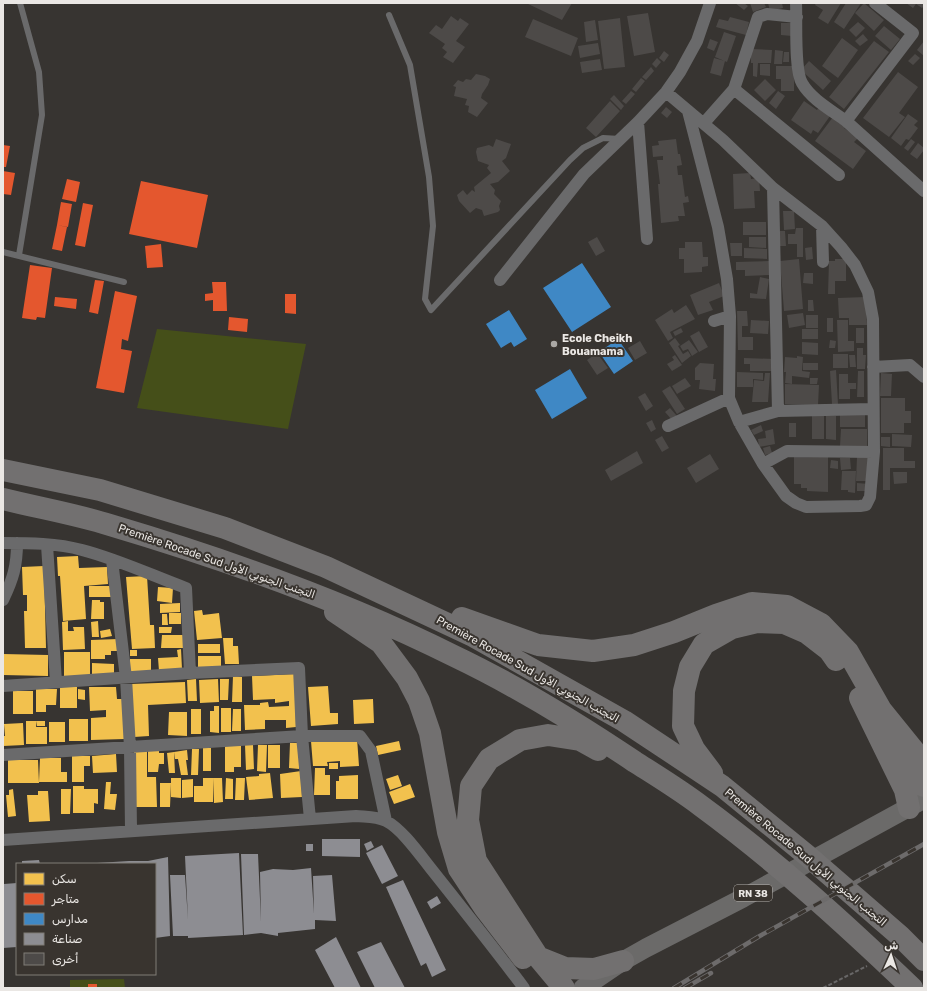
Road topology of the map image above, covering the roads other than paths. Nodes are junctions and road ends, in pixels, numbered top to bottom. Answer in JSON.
{"nodes":[{"id":1,"x":20,"y":3,"type":"edge"},
{"id":2,"x":710,"y":3,"type":"edge"},
{"id":3,"x":796,"y":3,"type":"edge"},
{"id":4,"x":875,"y":3,"type":"edge"},
{"id":5,"x":388,"y":15,"type":"dead end"},
{"id":6,"x":797,"y":17,"type":"junction"},
{"id":7,"x":734,"y":89,"type":"junction"},
{"id":8,"x":666,"y":92,"type":"junction"},
{"id":9,"x":688,"y":111,"type":"junction"},
{"id":10,"x":846,"y":120,"type":"junction"},
{"id":11,"x":638,"y":122,"type":"junction"},
{"id":12,"x":704,"y":123,"type":"junction"},
{"id":13,"x":622,"y":139,"type":"junction"},
{"id":14,"x":839,"y":175,"type":"dead end"},
{"id":15,"x":773,"y":188,"type":"junction"},
{"id":16,"x":924,"y":191,"type":"edge"},
{"id":17,"x":822,"y":226,"type":"junction"},
{"id":18,"x":647,"y":239,"type":"dead end"},
{"id":19,"x":3,"y":252,"type":"edge"},
{"id":20,"x":19,"y":255,"type":"junction"},
{"id":21,"x":823,"y":262,"type":"dead end"},
{"id":22,"x":500,"y":280,"type":"dead end"},
{"id":23,"x":124,"y":282,"type":"dead end"},
{"id":24,"x":730,"y":316,"type":"junction"},
{"id":25,"x":714,"y":321,"type":"dead end"},
{"id":26,"x":873,"y":367,"type":"junction"},
{"id":27,"x":924,"y":377,"type":"edge"},
{"id":28,"x":729,"y":398,"type":"junction"},
{"id":29,"x":873,"y":409,"type":"junction"},
{"id":30,"x":778,"y":411,"type":"junction"},
{"id":31,"x":738,"y":422,"type":"junction"},
{"id":32,"x":668,"y":426,"type":"dead end"},
{"id":33,"x":874,"y":452,"type":"junction"},
{"id":34,"x":3,"y":460,"type":"edge"},
{"id":35,"x":763,"y":464,"type":"junction"},
{"id":36,"x":3,"y":470,"type":"edge"},
{"id":37,"x":100,"y":490,"type":"junction"},
{"id":38,"x":3,"y":499,"type":"edge"},
{"id":39,"x":3,"y":510,"type":"edge"},
{"id":40,"x":108,"y":524,"type":"junction"},
{"id":41,"x":3,"y":543,"type":"edge"},
{"id":42,"x":17,"y":543,"type":"junction"},
{"id":43,"x":47,"y":545,"type":"junction"},
{"id":44,"x":112,"y":560,"type":"junction"},
{"id":45,"x":326,"y":567,"type":"junction"},
{"id":46,"x":300,"y":588,"type":"junction"},
{"id":47,"x":3,"y":600,"type":"edge"},
{"id":48,"x":190,"y":673,"type":"junction"},
{"id":49,"x":126,"y":678,"type":"junction"},
{"id":50,"x":56,"y":682,"type":"junction"},
{"id":51,"x":3,"y":686,"type":"edge"},
{"id":52,"x":882,"y":710,"type":"junction"},
{"id":53,"x":302,"y":736,"type":"junction"},
{"id":54,"x":130,"y":748,"type":"junction"},
{"id":55,"x":3,"y":755,"type":"edge"},
{"id":56,"x":924,"y":759,"type":"edge"},
{"id":57,"x":722,"y":786,"type":"junction"},
{"id":58,"x":924,"y":786,"type":"edge"},
{"id":59,"x":916,"y":803,"type":"edge"},
{"id":60,"x":700,"y":805,"type":"junction"},
{"id":61,"x":310,"y":819,"type":"junction"},
{"id":62,"x":386,"y":821,"type":"junction"},
{"id":63,"x":131,"y":830,"type":"junction"},
{"id":64,"x":3,"y":840,"type":"edge"},
{"id":65,"x":538,"y":957,"type":"junction"},
{"id":66,"x":924,"y":960,"type":"edge"},
{"id":67,"x":623,"y":961,"type":"junction"},
{"id":68,"x":524,"y":988,"type":"edge"},
{"id":69,"x":547,"y":988,"type":"edge"},
{"id":70,"x":564,"y":988,"type":"edge"},
{"id":71,"x":583,"y":988,"type":"edge"},
{"id":72,"x":912,"y":988,"type":"edge"}],
"edges":[{"from":1,"to":20,"type":"lane"},
{"from":2,"to":8,"type":"street"},
{"from":3,"to":6,"type":"street"},
{"from":4,"to":10,"type":"street"},
{"from":5,"to":13,"type":"lane"},
{"from":6,"to":7,"type":"street"},
{"from":6,"to":10,"type":"street"},
{"from":7,"to":12,"type":"street"},
{"from":7,"to":14,"type":"street"},
{"from":8,"to":9,"type":"street"},
{"from":8,"to":11,"type":"street"},
{"from":9,"to":12,"type":"street"},
{"from":9,"to":24,"type":"street"},
{"from":10,"to":16,"type":"street"},
{"from":11,"to":13,"type":"street"},
{"from":11,"to":18,"type":"street"},
{"from":12,"to":15,"type":"street"},
{"from":13,"to":22,"type":"street"},
{"from":15,"to":17,"type":"street"},
{"from":15,"to":30,"type":"street"},
{"from":17,"to":21,"type":"street"},
{"from":17,"to":26,"type":"street"},
{"from":19,"to":20,"type":"lane"},
{"from":20,"to":23,"type":"lane"},
{"from":24,"to":25,"type":"street"},
{"from":24,"to":28,"type":"street"},
{"from":26,"to":27,"type":"street"},
{"from":26,"to":29,"type":"street"},
{"from":28,"to":31,"type":"street"},
{"from":28,"to":32,"type":"street"},
{"from":29,"to":30,"type":"street"},
{"from":29,"to":33,"type":"street"},
{"from":30,"to":31,"type":"street"},
{"from":31,"to":35,"type":"street"},
{"from":33,"to":35,"type":"street"},
{"from":33,"to":35,"type":"street"},
{"from":34,"to":37,"type":"highway"},
{"from":36,"to":37,"type":"highway","name":"Première Rocade Sud التجنب الجنوبي الأول"},
{"from":37,"to":45,"type":"highway","name":"Première Rocade Sud التجنب الجنوبي الأول"},
{"from":38,"to":40,"type":"highway","name":"Première Rocade Sud التجنب الجنوبي الأول"},
{"from":39,"to":40,"type":"highway"},
{"from":40,"to":46,"type":"highway","name":"Première Rocade Sud التجنب الجنوبي الأول"},
{"from":41,"to":42,"type":"street"},
{"from":42,"to":43,"type":"street"},
{"from":42,"to":47,"type":"street"},
{"from":43,"to":44,"type":"street"},
{"from":43,"to":50,"type":"street"},
{"from":44,"to":48,"type":"street"},
{"from":44,"to":49,"type":"street"},
{"from":45,"to":52,"type":"highway"},
{"from":45,"to":57,"type":"highway","name":"Première Rocade Sud التجنب الجنوبي الأول"},
{"from":46,"to":60,"type":"highway","name":"Première Rocade Sud التجنب الجنوبي الأول"},
{"from":46,"to":69,"type":"highway"},
{"from":48,"to":49,"type":"street"},
{"from":48,"to":53,"type":"street"},
{"from":49,"to":50,"type":"street"},
{"from":49,"to":54,"type":"street"},
{"from":50,"to":51,"type":"street"},
{"from":52,"to":56,"type":"highway"},
{"from":52,"to":58,"type":"highway"},
{"from":53,"to":54,"type":"street"},
{"from":53,"to":61,"type":"street"},
{"from":53,"to":62,"type":"street"},
{"from":54,"to":55,"type":"street"},
{"from":54,"to":63,"type":"street"},
{"from":57,"to":59,"type":"highway"},
{"from":57,"to":66,"type":"highway","name":"Première Rocade Sud التجنب الجنوبي الأول"},
{"from":59,"to":67,"type":"main road","number":"RN 38"},
{"from":60,"to":65,"type":"highway"},
{"from":60,"to":72,"type":"highway","name":"Première Rocade Sud التجنب الجنوبي الأول"},
{"from":61,"to":62,"type":"street"},
{"from":61,"to":63,"type":"street"},
{"from":62,"to":68,"type":"street"},
{"from":63,"to":64,"type":"street"},
{"from":65,"to":67,"type":"highway"},
{"from":65,"to":70,"type":"highway"},
{"from":67,"to":71,"type":"main road","number":"RN 38"}]}
